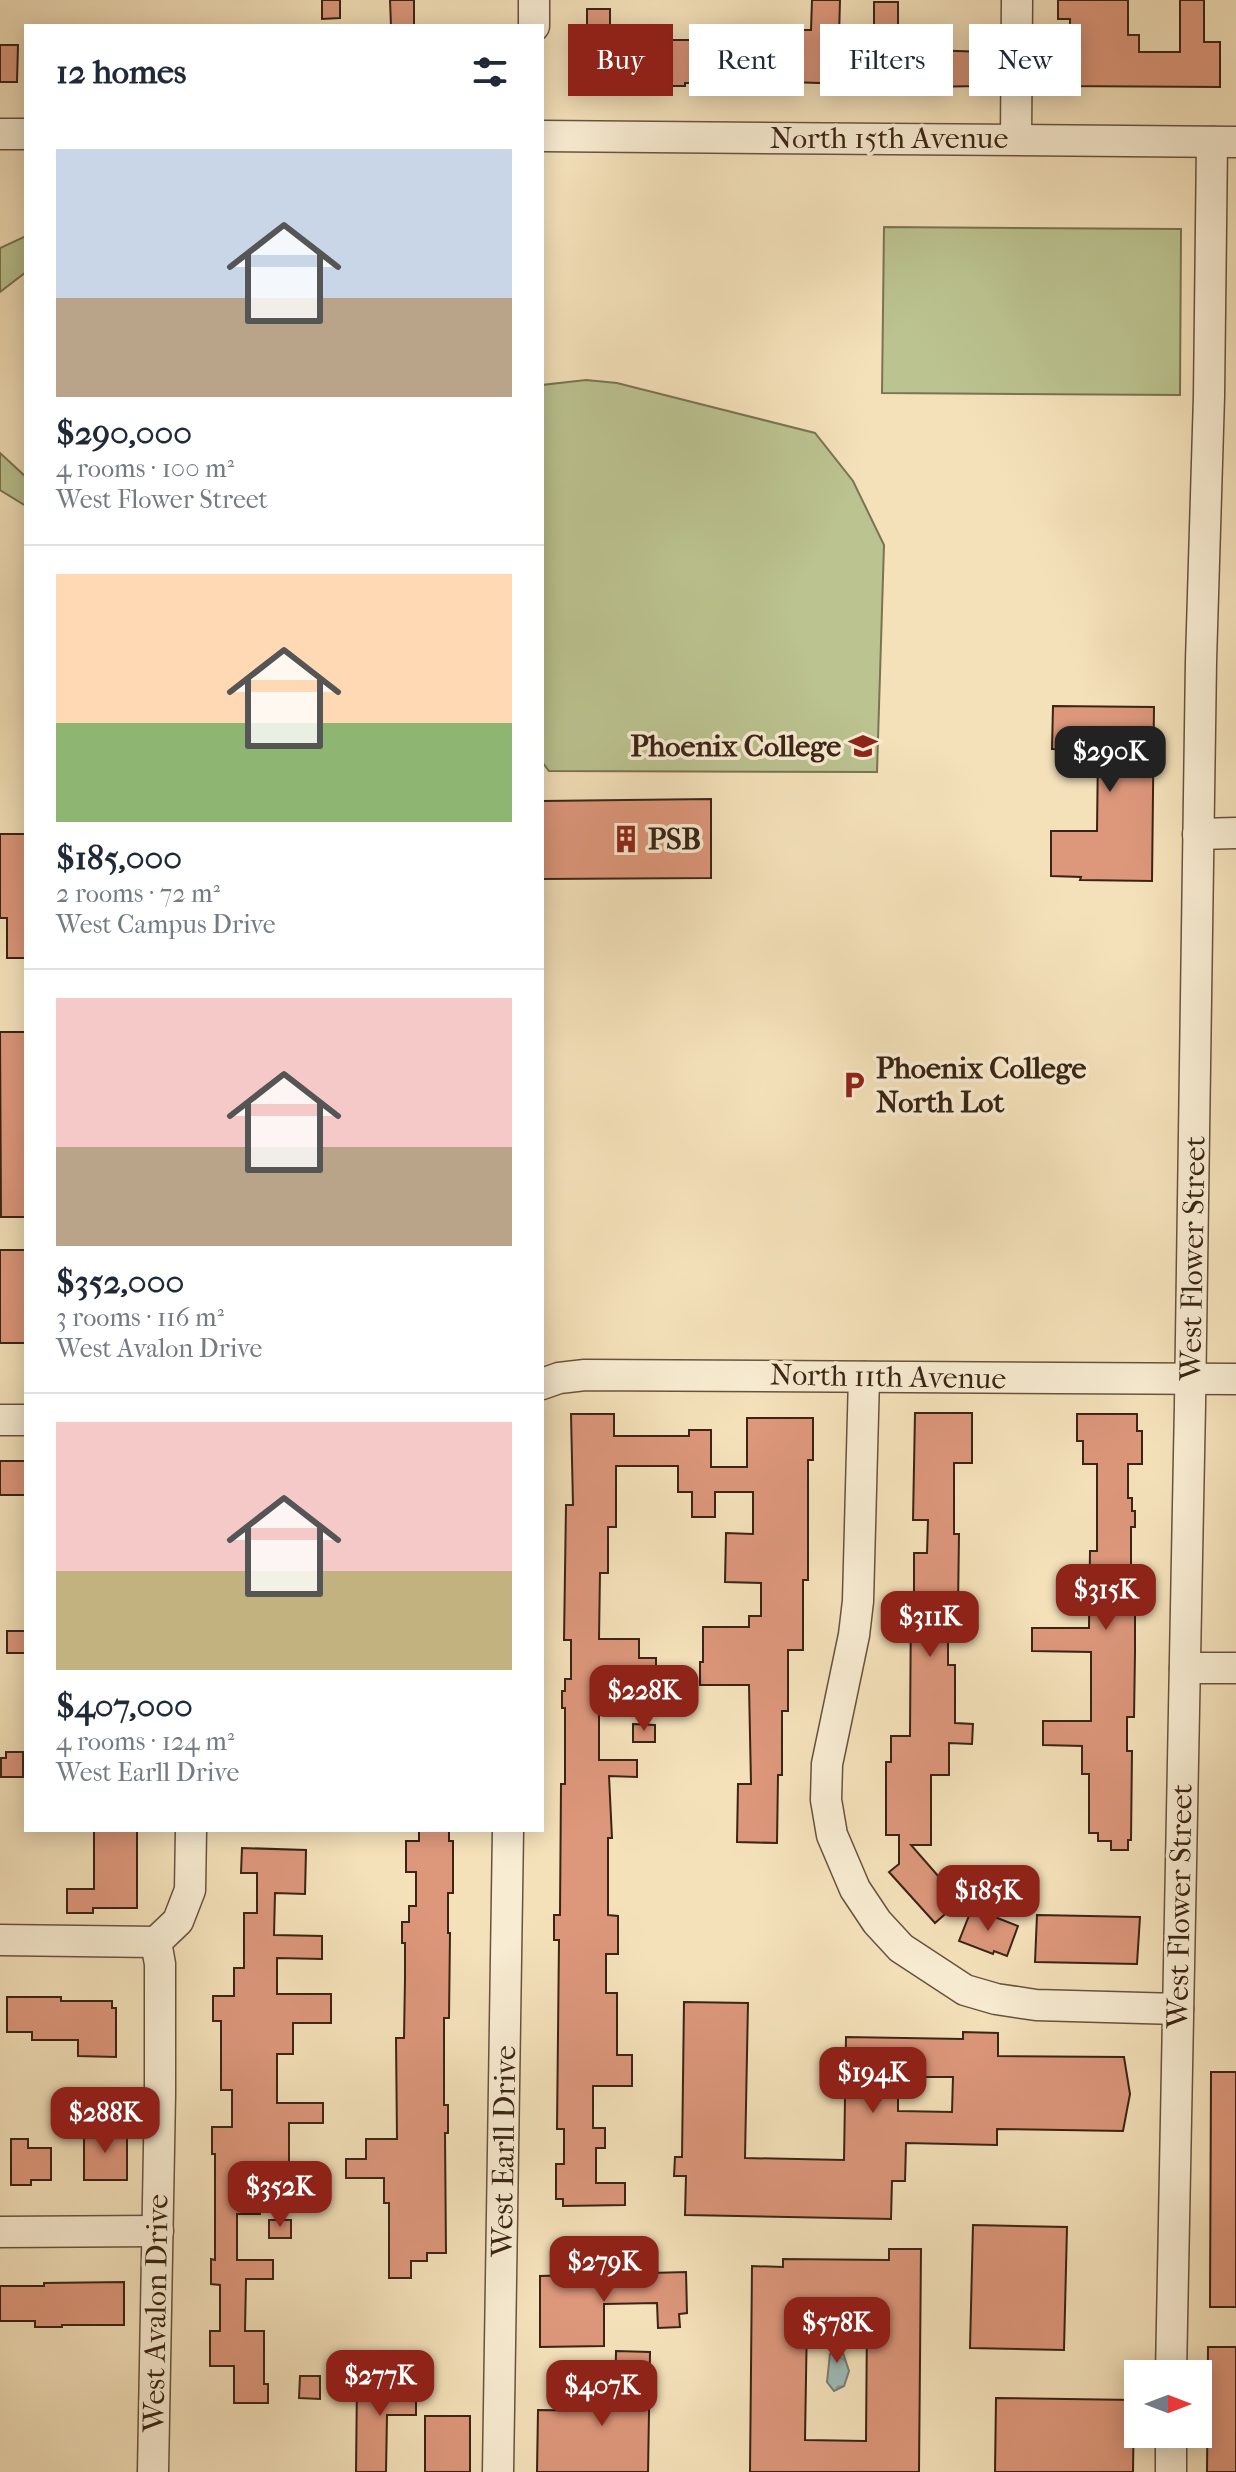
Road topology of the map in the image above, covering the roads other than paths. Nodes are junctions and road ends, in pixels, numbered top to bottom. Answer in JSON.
{"nodes":[{"id":1,"x":534,"y":0,"type":"edge"},
{"id":2,"x":1017,"y":0,"type":"edge"},
{"id":3,"x":534,"y":24,"type":"edge"},
{"id":4,"x":0,"y":134,"type":"edge"},
{"id":5,"x":24,"y":134,"type":"edge"},
{"id":6,"x":544,"y":136,"type":"edge"},
{"id":7,"x":1016,"y":139,"type":"junction"},
{"id":8,"x":1224,"y":142,"type":"edge"},
{"id":9,"x":1236,"y":833,"type":"edge"},
{"id":10,"x":1198,"y":834,"type":"junction"},
{"id":11,"x":864,"y":1377,"type":"junction"},
{"id":12,"x":1191,"y":1379,"type":"junction"},
{"id":13,"x":1236,"y":1379,"type":"edge"},
{"id":14,"x":544,"y":1383,"type":"edge"},
{"id":15,"x":0,"y":1420,"type":"edge"},
{"id":16,"x":24,"y":1420,"type":"edge"},
{"id":17,"x":1185,"y":1668,"type":"junction"},
{"id":18,"x":1236,"y":1668,"type":"edge"},
{"id":19,"x":191,"y":1832,"type":"edge"},
{"id":20,"x":508,"y":1832,"type":"edge"},
{"id":21,"x":0,"y":1940,"type":"edge"},
{"id":22,"x":156,"y":1942,"type":"junction"},
{"id":23,"x":1178,"y":2009,"type":"junction"},
{"id":24,"x":158,"y":2231,"type":"junction"},
{"id":25,"x":0,"y":2232,"type":"edge"},
{"id":26,"x":1171,"y":2360,"type":"edge"},
{"id":27,"x":1171,"y":2448,"type":"edge"},
{"id":28,"x":153,"y":2472,"type":"edge"},
{"id":29,"x":498,"y":2472,"type":"edge"},
{"id":30,"x":1171,"y":2472,"type":"edge"}],
"edges":[{"from":1,"to":3,"type":"street"},
{"from":2,"to":7,"type":"street"},
{"from":4,"to":5,"type":"street"},
{"from":6,"to":7,"type":"street","name":"North 15th Avenue"},
{"from":7,"to":8,"type":"street","name":"North 15th Avenue"},
{"from":8,"to":10,"type":"street","name":"West Flower Street"},
{"from":9,"to":10,"type":"street"},
{"from":10,"to":12,"type":"street","name":"West Flower Street"},
{"from":11,"to":12,"type":"street","name":"North 11th Avenue"},
{"from":11,"to":14,"type":"street","name":"North 11th Avenue"},
{"from":11,"to":23,"type":"street"},
{"from":12,"to":13,"type":"street","name":"North 11th Avenue"},
{"from":12,"to":17,"type":"street","name":"West Flower Street"},
{"from":15,"to":16,"type":"street"},
{"from":17,"to":18,"type":"street"},
{"from":17,"to":23,"type":"street","name":"West Flower Street"},
{"from":19,"to":22,"type":"street"},
{"from":20,"to":29,"type":"street","name":"West Earll Drive"},
{"from":21,"to":22,"type":"street"},
{"from":22,"to":24,"type":"street","name":"West Avalon Drive"},
{"from":23,"to":26,"type":"street","name":"West Flower Street"},
{"from":24,"to":25,"type":"street"},
{"from":24,"to":28,"type":"street","name":"West Avalon Drive"},
{"from":27,"to":30,"type":"street"}]}
